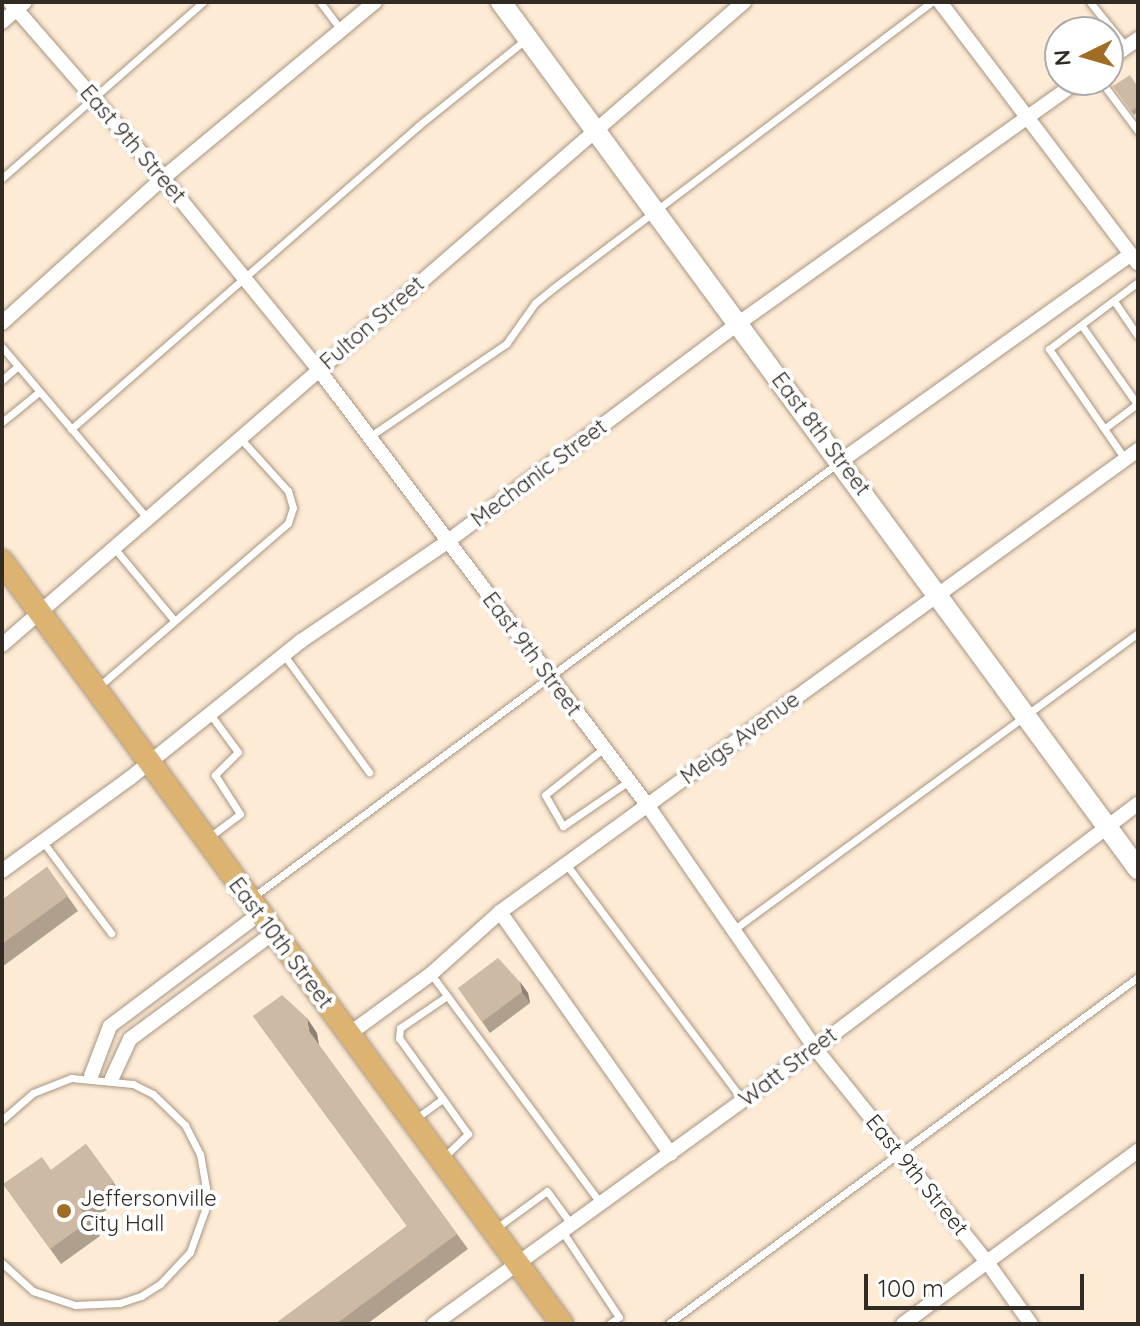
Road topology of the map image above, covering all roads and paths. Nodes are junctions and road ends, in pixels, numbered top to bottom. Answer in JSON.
{"nodes":[{"id":1,"x":203,"y":2,"type":"edge"},
{"id":2,"x":320,"y":2,"type":"edge"},
{"id":3,"x":501,"y":2,"type":"edge"},
{"id":4,"x":744,"y":2,"type":"edge"},
{"id":5,"x":932,"y":2,"type":"edge"},
{"id":6,"x":940,"y":2,"type":"edge"},
{"id":7,"x":1090,"y":2,"type":"edge"},
{"id":8,"x":369,"y":4,"type":"edge"},
{"id":9,"x":17,"y":5,"type":"edge"},
{"id":10,"x":2,"y":22,"type":"edge"},
{"id":11,"x":341,"y":30,"type":"junction"},
{"id":12,"x":529,"y":38,"type":"junction"},
{"id":13,"x":1134,"y":44,"type":"edge"},
{"id":14,"x":1057,"y":96,"type":"edge"},
{"id":15,"x":1112,"y":96,"type":"edge"},
{"id":16,"x":92,"y":97,"type":"junction"},
{"id":17,"x":1029,"y":116,"type":"junction"},
{"id":18,"x":597,"y":127,"type":"junction"},
{"id":19,"x":1138,"y":131,"type":"edge"},
{"id":20,"x":2,"y":178,"type":"edge"},
{"id":21,"x":163,"y":178,"type":"junction"},
{"id":22,"x":656,"y":209,"type":"junction"},
{"id":23,"x":1136,"y":255,"type":"edge"},
{"id":24,"x":243,"y":277,"type":"junction"},
{"id":25,"x":1138,"y":282,"type":"edge"},
{"id":26,"x":1114,"y":301,"type":"junction"},
{"id":27,"x":2,"y":323,"type":"edge"},
{"id":28,"x":739,"y":323,"type":"junction"},
{"id":29,"x":1082,"y":326,"type":"junction"},
{"id":30,"x":1138,"y":336,"type":"edge"},
{"id":31,"x":2,"y":347,"type":"edge"},
{"id":32,"x":18,"y":366,"type":"junction"},
{"id":33,"x":319,"y":370,"type":"junction"},
{"id":34,"x":2,"y":380,"type":"edge"},
{"id":35,"x":39,"y":392,"type":"junction"},
{"id":36,"x":1137,"y":403,"type":"edge"},
{"id":37,"x":2,"y":422,"type":"edge"},
{"id":38,"x":1105,"y":428,"type":"junction"},
{"id":39,"x":71,"y":429,"type":"junction"},
{"id":40,"x":369,"y":437,"type":"junction"},
{"id":41,"x":241,"y":439,"type":"junction"},
{"id":42,"x":1138,"y":450,"type":"edge"},
{"id":43,"x":1125,"y":459,"type":"junction"},
{"id":44,"x":841,"y":461,"type":"junction"},
{"id":45,"x":149,"y":520,"type":"junction"},
{"id":46,"x":447,"y":542,"type":"junction"},
{"id":47,"x":115,"y":549,"type":"junction"},
{"id":48,"x":2,"y":561,"type":"edge"},
{"id":49,"x":939,"y":592,"type":"junction"},
{"id":50,"x":44,"y":613,"type":"junction"},
{"id":51,"x":174,"y":620,"type":"junction"},
{"id":52,"x":1138,"y":633,"type":"edge"},
{"id":53,"x":2,"y":645,"type":"edge"},
{"id":54,"x":284,"y":655,"type":"junction"},
{"id":55,"x":550,"y":677,"type":"junction"},
{"id":56,"x":96,"y":689,"type":"junction"},
{"id":57,"x":210,"y":714,"type":"junction"},
{"id":58,"x":1027,"y":715,"type":"junction"},
{"id":59,"x":604,"y":748,"type":"junction"},
{"id":60,"x":148,"y":763,"type":"junction"},
{"id":61,"x":369,"y":772,"type":"dead end"},
{"id":62,"x":629,"y":781,"type":"junction"},
{"id":63,"x":1138,"y":804,"type":"edge"},
{"id":64,"x":648,"y":806,"type":"junction"},
{"id":65,"x":1106,"y":827,"type":"junction"},
{"id":66,"x":205,"y":840,"type":"junction"},
{"id":67,"x":43,"y":842,"type":"junction"},
{"id":68,"x":566,"y":864,"type":"junction"},
{"id":69,"x":1138,"y":869,"type":"edge"},
{"id":70,"x":2,"y":871,"type":"edge"},
{"id":71,"x":253,"y":908,"type":"junction"},
{"id":72,"x":500,"y":912,"type":"junction"},
{"id":73,"x":733,"y":930,"type":"junction"},
{"id":74,"x":111,"y":933,"type":"dead end"},
{"id":75,"x":272,"y":934,"type":"junction"},
{"id":76,"x":431,"y":974,"type":"junction"},
{"id":77,"x":1138,"y":977,"type":"edge"},
{"id":78,"x":447,"y":996,"type":"junction"},
{"id":79,"x":349,"y":1034,"type":"junction"},
{"id":80,"x":815,"y":1048,"type":"junction"},
{"id":81,"x":91,"y":1076,"type":"junction"},
{"id":82,"x":112,"y":1078,"type":"junction"},
{"id":83,"x":443,"y":1099,"type":"junction"},
{"id":84,"x":743,"y":1101,"type":"junction"},
{"id":85,"x":2,"y":1120,"type":"edge"},
{"id":86,"x":413,"y":1120,"type":"junction"},
{"id":87,"x":1138,"y":1151,"type":"edge"},
{"id":88,"x":671,"y":1154,"type":"junction"},
{"id":89,"x":900,"y":1154,"type":"junction"},
{"id":90,"x":441,"y":1160,"type":"junction"},
{"id":91,"x":600,"y":1202,"type":"junction"},
{"id":92,"x":566,"y":1227,"type":"junction"},
{"id":93,"x":493,"y":1230,"type":"junction"},
{"id":94,"x":987,"y":1262,"type":"junction"},
{"id":95,"x":2,"y":1263,"type":"edge"},
{"id":96,"x":518,"y":1264,"type":"junction"},
{"id":97,"x":434,"y":1324,"type":"edge"},
{"id":98,"x":562,"y":1324,"type":"edge"},
{"id":99,"x":609,"y":1324,"type":"edge"},
{"id":100,"x":668,"y":1324,"type":"edge"},
{"id":101,"x":903,"y":1324,"type":"edge"},
{"id":102,"x":1031,"y":1324,"type":"edge"}],
"edges":[{"from":1,"to":16,"type":"lane"},
{"from":2,"to":11,"type":"lane"},
{"from":3,"to":12,"type":"main road","name":"East 8th Street"},
{"from":4,"to":18,"type":"street","name":"Fulton Street"},
{"from":5,"to":22,"type":"lane"},
{"from":6,"to":17,"type":"street"},
{"from":7,"to":13,"type":"lane"},
{"from":8,"to":11,"type":"street"},
{"from":9,"to":10,"type":"street"},
{"from":9,"to":16,"type":"street","name":"East 9th Street"},
{"from":11,"to":21,"type":"street"},
{"from":12,"to":18,"type":"main road","name":"East 8th Street"},
{"from":12,"to":24,"type":"lane"},
{"from":14,"to":17,"type":"street","name":"Mechanic Street"},
{"from":15,"to":19,"type":"lane"},
{"from":16,"to":20,"type":"lane"},
{"from":16,"to":21,"type":"street","name":"East 9th Street"},
{"from":17,"to":23,"type":"street"},
{"from":17,"to":28,"type":"street","name":"Mechanic Street"},
{"from":18,"to":22,"type":"main road","name":"East 8th Street"},
{"from":18,"to":33,"type":"street","name":"Fulton Street"},
{"from":21,"to":24,"type":"street","name":"East 9th Street"},
{"from":21,"to":27,"type":"street"},
{"from":22,"to":28,"type":"main road","name":"East 8th Street"},
{"from":22,"to":40,"type":"lane"},
{"from":23,"to":44,"type":"street"},
{"from":24,"to":33,"type":"street","name":"East 9th Street"},
{"from":24,"to":39,"type":"lane"},
{"from":25,"to":26,"type":"lane"},
{"from":26,"to":29,"type":"lane"},
{"from":26,"to":30,"type":"lane"},
{"from":28,"to":44,"type":"main road","name":"East 8th Street"},
{"from":28,"to":46,"type":"street","name":"Mechanic Street"},
{"from":29,"to":36,"type":"lane"},
{"from":29,"to":38,"type":"lane"},
{"from":31,"to":32,"type":"lane"},
{"from":32,"to":34,"type":"lane"},
{"from":32,"to":35,"type":"lane"},
{"from":33,"to":40,"type":"street","name":"East 9th Street"},
{"from":33,"to":41,"type":"street","name":"Fulton Street"},
{"from":35,"to":37,"type":"lane"},
{"from":35,"to":39,"type":"lane"},
{"from":36,"to":38,"type":"lane"},
{"from":38,"to":43,"type":"lane"},
{"from":39,"to":45,"type":"lane"},
{"from":40,"to":46,"type":"street","name":"East 9th Street"},
{"from":41,"to":45,"type":"street","name":"Fulton Street"},
{"from":41,"to":51,"type":"lane"},
{"from":42,"to":43,"type":"street","name":"Meigs Avenue"},
{"from":43,"to":49,"type":"street","name":"Meigs Avenue"},
{"from":44,"to":49,"type":"main road","name":"East 8th Street"},
{"from":44,"to":55,"type":"lane"},
{"from":45,"to":47,"type":"street","name":"Fulton Street"},
{"from":46,"to":54,"type":"street","name":"Mechanic Street"},
{"from":46,"to":55,"type":"street","name":"East 9th Street"},
{"from":47,"to":50,"type":"street","name":"Fulton Street"},
{"from":47,"to":51,"type":"lane"},
{"from":48,"to":50,"type":"main road","name":"East 10th Street"},
{"from":49,"to":58,"type":"main road","name":"East 8th Street"},
{"from":49,"to":64,"type":"street","name":"Meigs Avenue"},
{"from":50,"to":53,"type":"street","name":"Fulton Street"},
{"from":50,"to":56,"type":"main road","name":"East 10th Street"},
{"from":51,"to":56,"type":"lane"},
{"from":52,"to":58,"type":"lane"},
{"from":54,"to":57,"type":"street","name":"Mechanic Street"},
{"from":54,"to":61,"type":"lane"},
{"from":55,"to":59,"type":"street","name":"East 9th Street"},
{"from":55,"to":71,"type":"lane"},
{"from":56,"to":60,"type":"main road","name":"East 10th Street"},
{"from":57,"to":60,"type":"street","name":"Mechanic Street"},
{"from":57,"to":66,"type":"lane"},
{"from":58,"to":65,"type":"main road","name":"East 8th Street"},
{"from":58,"to":73,"type":"lane"},
{"from":59,"to":62,"type":"street","name":"East 9th Street"},
{"from":59,"to":62,"type":"lane"},
{"from":60,"to":66,"type":"main road","name":"East 10th Street"},
{"from":60,"to":67,"type":"street","name":"Mechanic Street"},
{"from":62,"to":64,"type":"street","name":"East 9th Street"},
{"from":63,"to":65,"type":"street","name":"Watt Street"},
{"from":64,"to":68,"type":"street","name":"Meigs Avenue"},
{"from":64,"to":73,"type":"street","name":"East 9th Street"},
{"from":65,"to":69,"type":"main road","name":"East 8th Street"},
{"from":65,"to":80,"type":"street","name":"Watt Street"},
{"from":66,"to":71,"type":"main road","name":"East 10th Street"},
{"from":67,"to":70,"type":"street","name":"Mechanic Street"},
{"from":67,"to":74,"type":"lane"},
{"from":68,"to":72,"type":"street","name":"Meigs Avenue"},
{"from":68,"to":84,"type":"lane"},
{"from":71,"to":75,"type":"main road","name":"East 10th Street"},
{"from":71,"to":81,"type":"street"},
{"from":72,"to":76,"type":"street","name":"Meigs Avenue"},
{"from":72,"to":88,"type":"street"},
{"from":73,"to":80,"type":"street","name":"East 9th Street"},
{"from":75,"to":79,"type":"main road","name":"East 10th Street"},
{"from":75,"to":82,"type":"street"},
{"from":76,"to":78,"type":"lane"},
{"from":76,"to":79,"type":"street","name":"Meigs Avenue"},
{"from":77,"to":89,"type":"lane"},
{"from":78,"to":83,"type":"lane"},
{"from":78,"to":91,"type":"lane"},
{"from":79,"to":86,"type":"main road","name":"East 10th Street"},
{"from":80,"to":84,"type":"street","name":"Watt Street"},
{"from":80,"to":89,"type":"street","name":"East 9th Street"},
{"from":81,"to":82,"type":"lane"},
{"from":81,"to":85,"type":"lane"},
{"from":82,"to":95,"type":"lane"},
{"from":83,"to":86,"type":"lane"},
{"from":83,"to":90,"type":"lane"},
{"from":84,"to":88,"type":"street","name":"Watt Street"},
{"from":86,"to":90,"type":"main road","name":"East 10th Street"},
{"from":87,"to":94,"type":"street"},
{"from":88,"to":91,"type":"street","name":"Watt Street"},
{"from":89,"to":94,"type":"street","name":"East 9th Street"},
{"from":89,"to":100,"type":"lane"},
{"from":90,"to":93,"type":"main road","name":"East 10th Street"},
{"from":91,"to":92,"type":"street","name":"Watt Street"},
{"from":92,"to":93,"type":"lane"},
{"from":92,"to":96,"type":"street","name":"Watt Street"},
{"from":92,"to":99,"type":"lane"},
{"from":93,"to":96,"type":"main road","name":"East 10th Street"},
{"from":94,"to":101,"type":"street"},
{"from":94,"to":102,"type":"street","name":"East 9th Street"},
{"from":96,"to":97,"type":"street","name":"Watt Street"},
{"from":96,"to":98,"type":"main road","name":"East 10th Street"}]}
